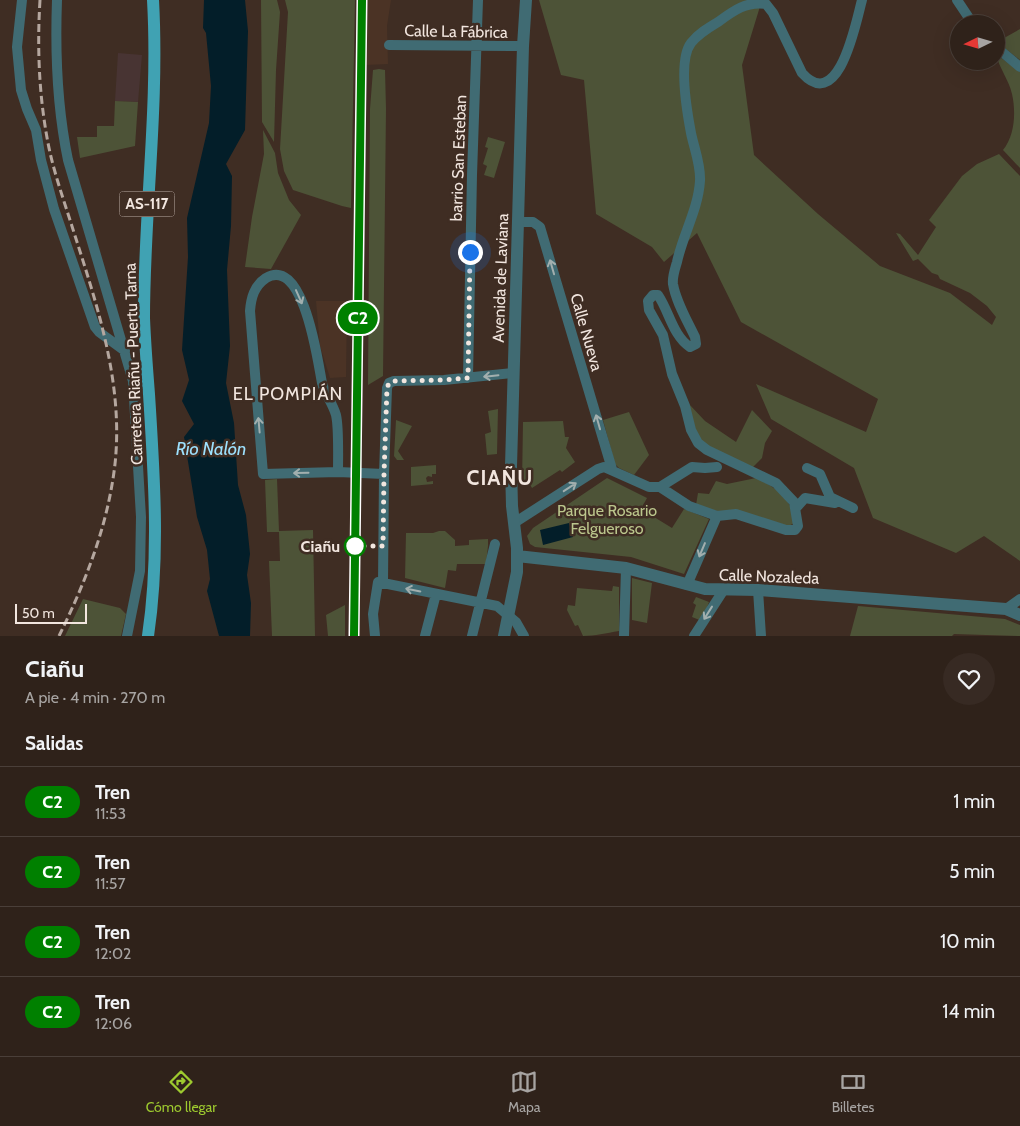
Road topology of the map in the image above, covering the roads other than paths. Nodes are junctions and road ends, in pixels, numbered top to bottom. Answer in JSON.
{"nodes":[{"id":1,"x":22,"y":0,"type":"edge"},
{"id":2,"x":57,"y":0,"type":"edge"},
{"id":3,"x":152,"y":0,"type":"edge"},
{"id":4,"x":478,"y":0,"type":"edge"},
{"id":5,"x":526,"y":0,"type":"edge"},
{"id":6,"x":862,"y":0,"type":"edge"},
{"id":7,"x":957,"y":0,"type":"edge"},
{"id":8,"x":967,"y":15,"type":"edge"},
{"id":9,"x":389,"y":45,"type":"dead end"},
{"id":10,"x":476,"y":46,"type":"junction"},
{"id":11,"x":523,"y":46,"type":"junction"},
{"id":12,"x":1005,"y":54,"type":"edge"},
{"id":13,"x":1020,"y":67,"type":"edge"},
{"id":14,"x":518,"y":222,"type":"junction"},
{"id":15,"x":125,"y":351,"type":"junction"},
{"id":16,"x":513,"y":373,"type":"junction"},
{"id":17,"x":468,"y":378,"type":"junction"},
{"id":18,"x":717,"y":467,"type":"dead end"},
{"id":19,"x":807,"y":468,"type":"dead end"},
{"id":20,"x":612,"y":469,"type":"junction"},
{"id":21,"x":338,"y":472,"type":"junction"},
{"id":22,"x":384,"y":474,"type":"junction"},
{"id":23,"x":660,"y":487,"type":"junction"},
{"id":24,"x":796,"y":508,"type":"junction"},
{"id":25,"x":717,"y":516,"type":"junction"},
{"id":26,"x":514,"y":523,"type":"junction"},
{"id":27,"x":495,"y":544,"type":"dead end"},
{"id":28,"x":517,"y":556,"type":"junction"},
{"id":29,"x":626,"y":568,"type":"junction"},
{"id":30,"x":155,"y":569,"type":"junction"},
{"id":31,"x":380,"y":583,"type":"junction"},
{"id":32,"x":687,"y":585,"type":"junction"},
{"id":33,"x":758,"y":590,"type":"junction"},
{"id":34,"x":723,"y":591,"type":"junction"},
{"id":35,"x":436,"y":594,"type":"junction"},
{"id":36,"x":1020,"y":599,"type":"edge"},
{"id":37,"x":152,"y":603,"type":"junction"},
{"id":38,"x":481,"y":603,"type":"junction"},
{"id":39,"x":1006,"y":608,"type":"junction"},
{"id":40,"x":1020,"y":614,"type":"edge"},
{"id":41,"x":510,"y":616,"type":"junction"},
{"id":42,"x":127,"y":636,"type":"edge"},
{"id":43,"x":139,"y":636,"type":"edge"},
{"id":44,"x":148,"y":636,"type":"edge"},
{"id":45,"x":156,"y":636,"type":"edge"},
{"id":46,"x":375,"y":636,"type":"edge"},
{"id":47,"x":425,"y":636,"type":"edge"},
{"id":48,"x":472,"y":636,"type":"edge"},
{"id":49,"x":504,"y":636,"type":"edge"},
{"id":50,"x":524,"y":636,"type":"edge"},
{"id":51,"x":624,"y":636,"type":"edge"},
{"id":52,"x":694,"y":636,"type":"edge"},
{"id":53,"x":761,"y":636,"type":"edge"}],
"edges":[{"from":1,"to":15,"type":"street"},
{"from":2,"to":15,"type":"street"},
{"from":3,"to":30,"type":"main road","name":"Carretera Riañu - Puertu Tarna","number":"AS-117"},
{"from":4,"to":10,"type":"street","name":"barrio San Esteban"},
{"from":5,"to":11,"type":"street","name":"Avenida de Laviana"},
{"from":6,"to":24,"type":"street"},
{"from":7,"to":8,"type":"street"},
{"from":9,"to":10,"type":"street","name":"Calle La Fábrica"},
{"from":10,"to":11,"type":"street","name":"Calle La Fábrica"},
{"from":10,"to":17,"type":"street","name":"barrio San Esteban"},
{"from":11,"to":14,"type":"street","name":"Avenida de Laviana"},
{"from":12,"to":13,"type":"street"},
{"from":14,"to":16,"type":"street","name":"Avenida de Laviana"},
{"from":20,"to":14,"type":"street","name":"Calle Nueva","one_way":true},
{"from":15,"to":42,"type":"street"},
{"from":16,"to":17,"type":"street","one_way":true},
{"from":16,"to":26,"type":"street","name":"Avenida de Laviana"},
{"from":17,"to":22,"type":"street"},
{"from":18,"to":23,"type":"street"},
{"from":19,"to":24,"type":"street"},
{"from":20,"to":23,"type":"street"},
{"from":26,"to":20,"type":"street","one_way":true},
{"from":21,"to":21,"type":"street","one_way":true},
{"from":21,"to":22,"type":"street"},
{"from":22,"to":31,"type":"street"},
{"from":23,"to":25,"type":"street"},
{"from":24,"to":25,"type":"street"},
{"from":25,"to":32,"type":"street","one_way":true},
{"from":26,"to":28,"type":"street","name":"Avenida de Laviana"},
{"from":27,"to":38,"type":"street"},
{"from":28,"to":29,"type":"street","name":"Calle Nozaleda"},
{"from":28,"to":41,"type":"street","name":"Avenida de Laviana"},
{"from":29,"to":32,"type":"street","name":"Calle Nozaleda"},
{"from":29,"to":51,"type":"street"},
{"from":30,"to":37,"type":"main road","name":"Carretera Riañu - Puertu Tarna","number":"AS-117"},
{"from":30,"to":45,"type":"main road"},
{"from":35,"to":31,"type":"street","one_way":true},
{"from":31,"to":46,"type":"street"},
{"from":32,"to":34,"type":"street","name":"Calle Nozaleda"},
{"from":33,"to":34,"type":"street","name":"Calle Nozaleda"},
{"from":33,"to":39,"type":"street","name":"Calle Nozaleda"},
{"from":33,"to":53,"type":"street"},
{"from":34,"to":52,"type":"street","one_way":true},
{"from":35,"to":38,"type":"street"},
{"from":35,"to":47,"type":"street"},
{"from":36,"to":39,"type":"street"},
{"from":37,"to":43,"type":"main road"},
{"from":37,"to":44,"type":"main road","name":"Carretera Riañu - Puertu Tarna","number":"AS-117"},
{"from":38,"to":41,"type":"street"},
{"from":38,"to":48,"type":"street"},
{"from":39,"to":40,"type":"street","name":"Calle Nozaleda"},
{"from":41,"to":49,"type":"street","name":"Avenida de Laviana"},
{"from":41,"to":50,"type":"street"}]}
